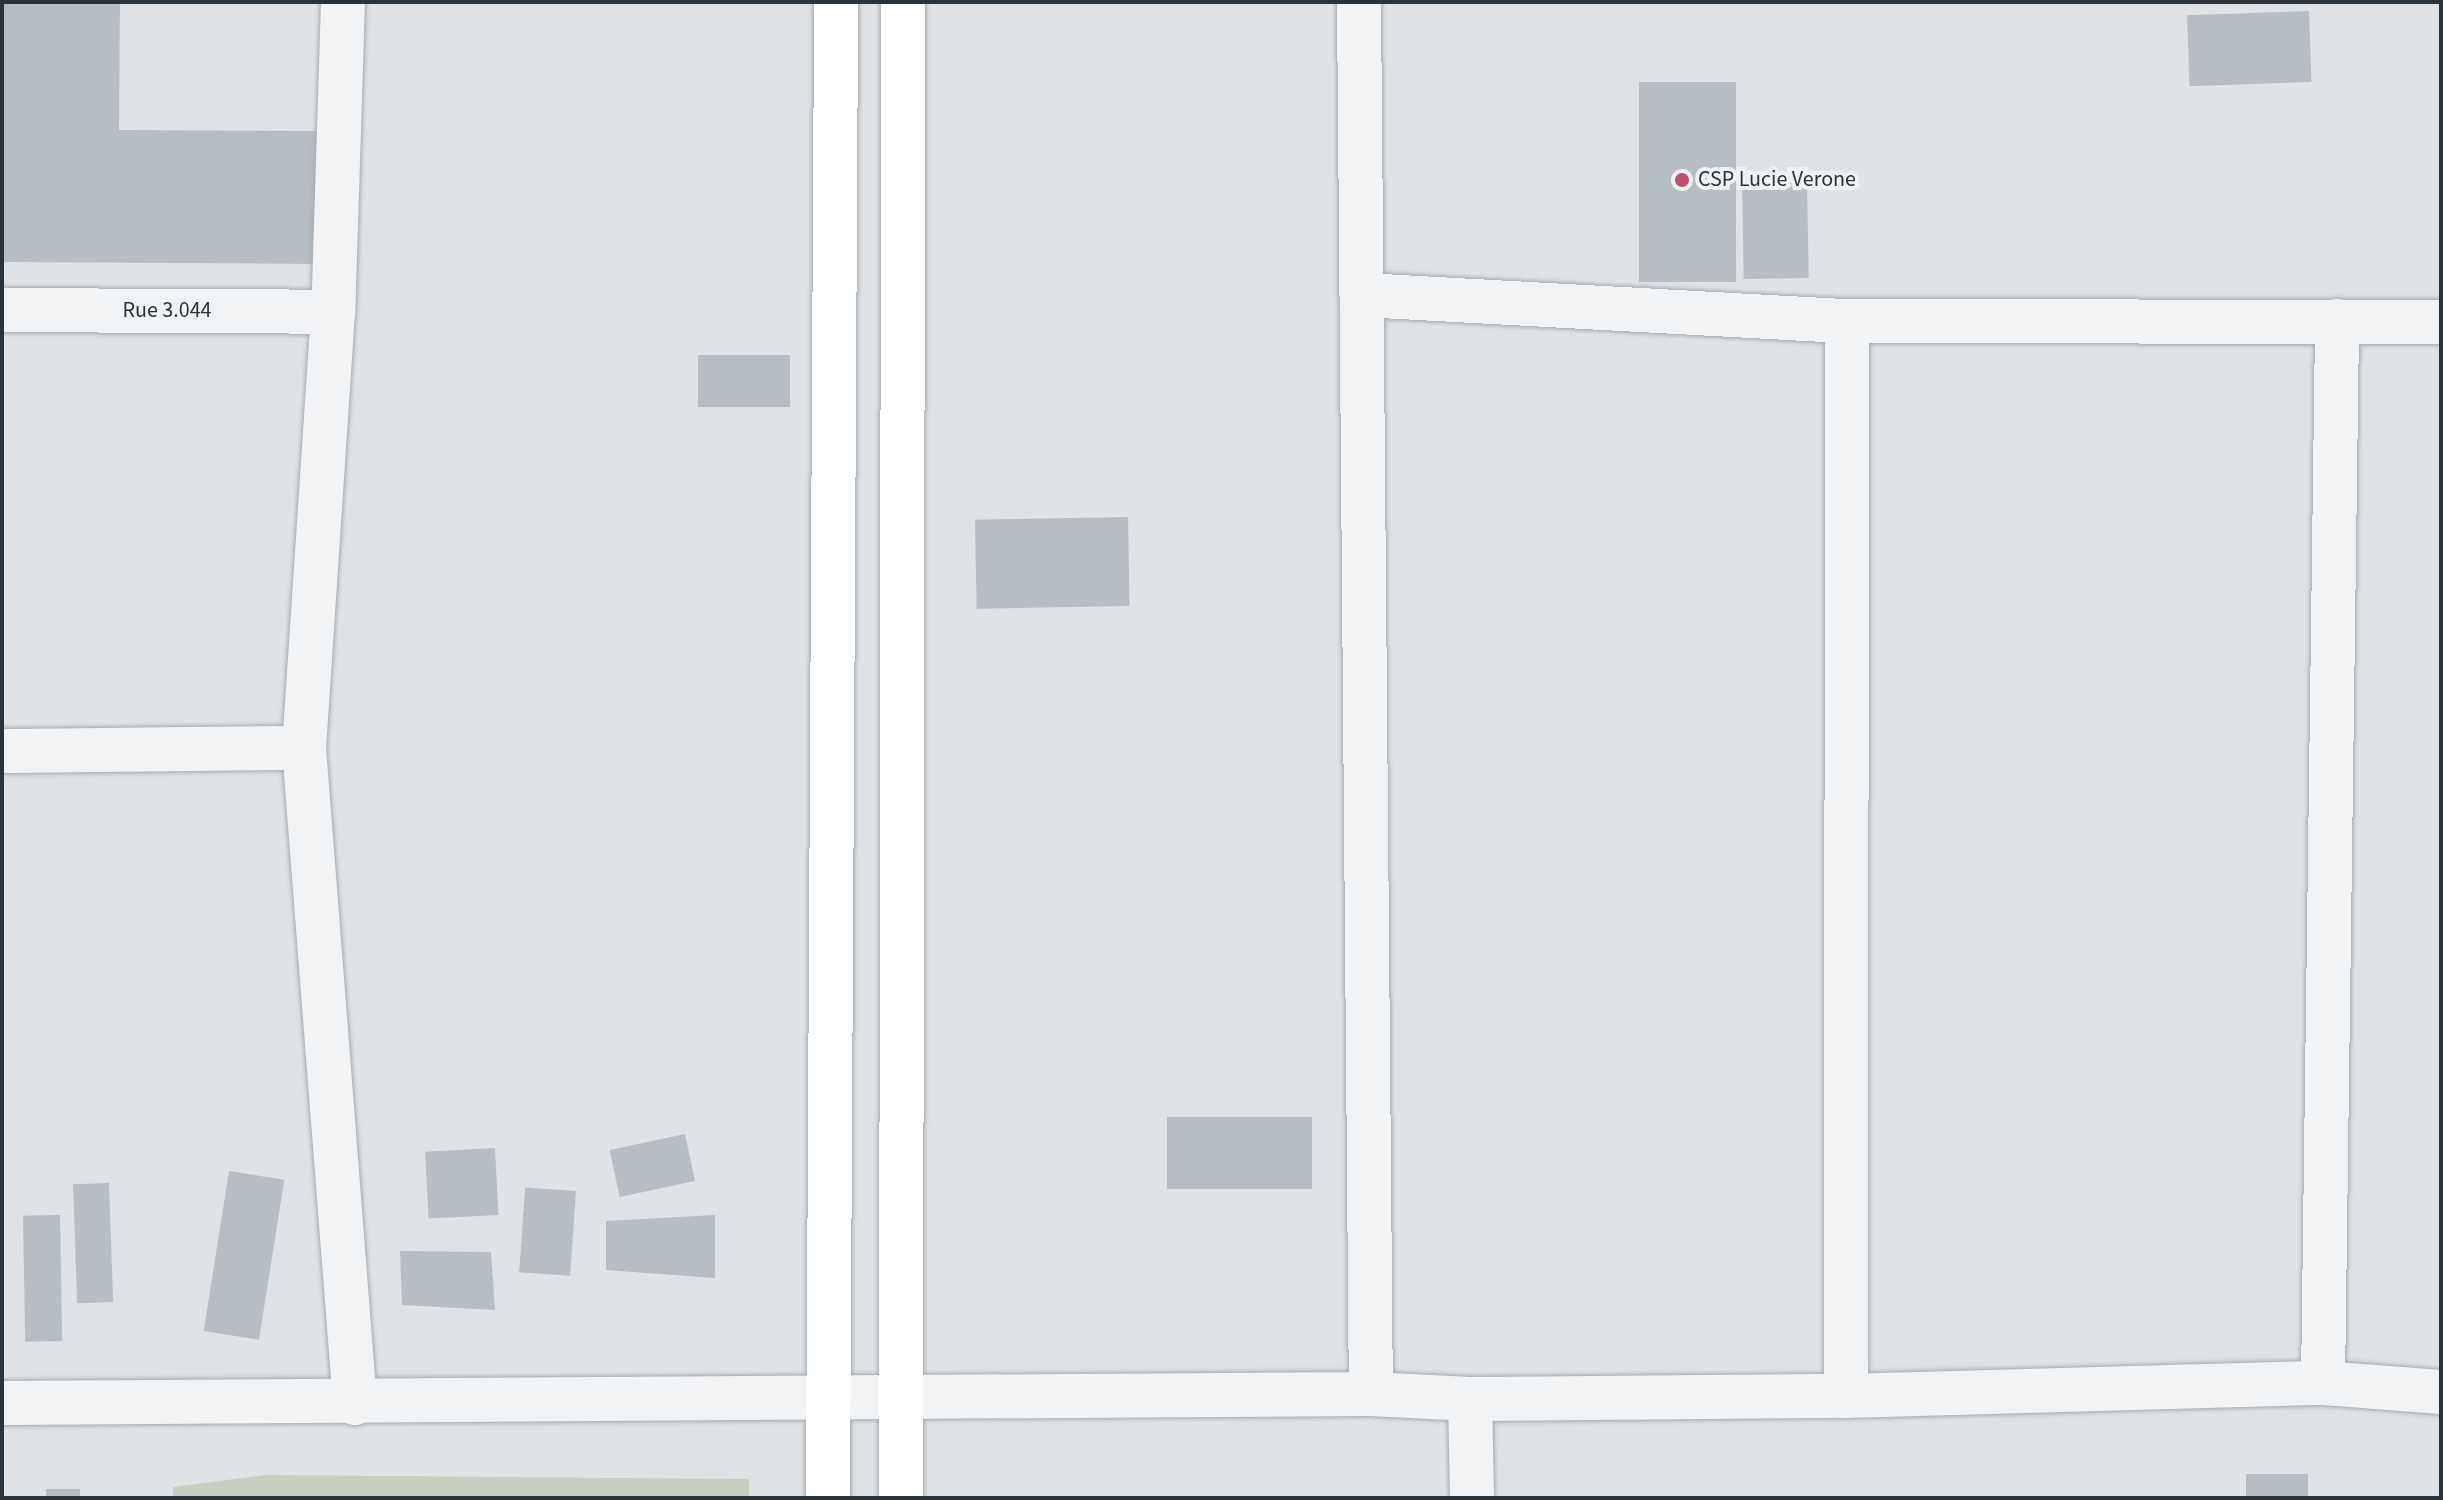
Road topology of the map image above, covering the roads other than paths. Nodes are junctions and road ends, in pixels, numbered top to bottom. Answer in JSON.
{"nodes":[{"id":1,"x":343,"y":2,"type":"edge"},
{"id":2,"x":836,"y":2,"type":"edge"},
{"id":3,"x":903,"y":2,"type":"edge"},
{"id":4,"x":1359,"y":2,"type":"edge"},
{"id":5,"x":1363,"y":295,"type":"junction"},
{"id":6,"x":2,"y":310,"type":"edge"},
{"id":7,"x":333,"y":312,"type":"junction"},
{"id":8,"x":1847,"y":321,"type":"junction"},
{"id":9,"x":2337,"y":321,"type":"junction"},
{"id":10,"x":2441,"y":322,"type":"edge"},
{"id":11,"x":304,"y":748,"type":"junction"},
{"id":12,"x":2,"y":751,"type":"edge"},
{"id":13,"x":2323,"y":1383,"type":"junction"},
{"id":14,"x":2441,"y":1392,"type":"edge"},
{"id":15,"x":1371,"y":1394,"type":"junction"},
{"id":16,"x":1846,"y":1396,"type":"junction"},
{"id":17,"x":902,"y":1397,"type":"junction"},
{"id":18,"x":1470,"y":1399,"type":"junction"},
{"id":19,"x":829,"y":1402,"type":"junction"},
{"id":20,"x":2,"y":1403,"type":"edge"},
{"id":21,"x":355,"y":1403,"type":"junction"},
{"id":22,"x":828,"y":1498,"type":"edge"},
{"id":23,"x":901,"y":1498,"type":"edge"},
{"id":24,"x":1472,"y":1498,"type":"edge"}],
"edges":[{"from":1,"to":7,"type":"street"},
{"from":2,"to":19,"type":"main road"},
{"from":3,"to":17,"type":"main road"},
{"from":4,"to":5,"type":"street"},
{"from":5,"to":8,"type":"street"},
{"from":5,"to":15,"type":"street"},
{"from":6,"to":7,"type":"street","name":"Rue 3.044"},
{"from":7,"to":11,"type":"street"},
{"from":8,"to":9,"type":"street"},
{"from":8,"to":16,"type":"street"},
{"from":9,"to":10,"type":"street"},
{"from":9,"to":13,"type":"street"},
{"from":11,"to":12,"type":"street"},
{"from":11,"to":21,"type":"street"},
{"from":13,"to":14,"type":"street"},
{"from":13,"to":16,"type":"street"},
{"from":15,"to":17,"type":"street"},
{"from":15,"to":18,"type":"street"},
{"from":16,"to":18,"type":"street"},
{"from":17,"to":19,"type":"street"},
{"from":17,"to":23,"type":"main road"},
{"from":18,"to":24,"type":"street"},
{"from":19,"to":21,"type":"street"},
{"from":19,"to":22,"type":"main road"},
{"from":20,"to":21,"type":"street"}]}
